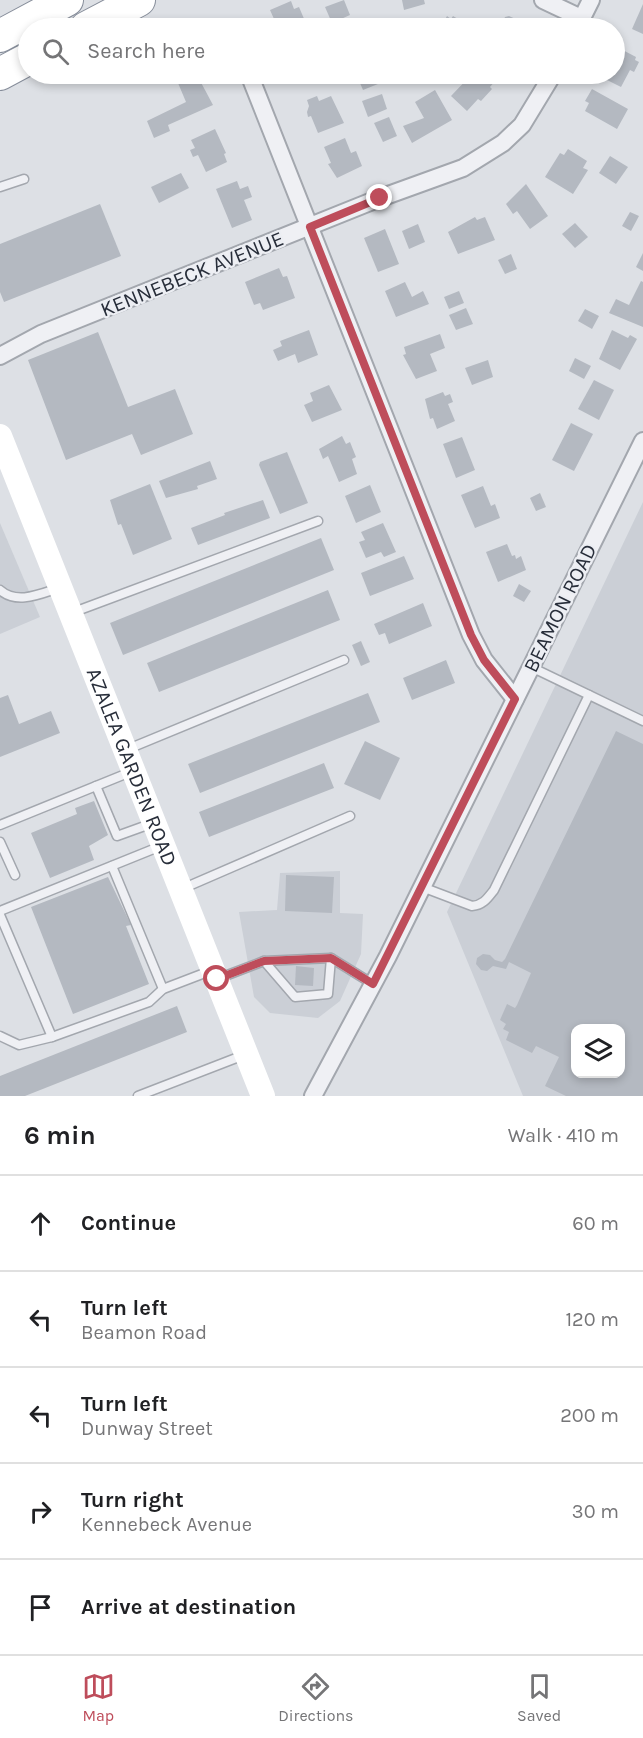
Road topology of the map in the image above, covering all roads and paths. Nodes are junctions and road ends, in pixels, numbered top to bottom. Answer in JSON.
{"nodes":[{"id":1,"x":67,"y":0,"type":"edge"},
{"id":2,"x":139,"y":0,"type":"edge"},
{"id":3,"x":543,"y":0,"type":"edge"},
{"id":4,"x":591,"y":0,"type":"edge"},
{"id":5,"x":34,"y":18,"type":"edge"},
{"id":6,"x":105,"y":18,"type":"edge"},
{"id":7,"x":571,"y":18,"type":"edge"},
{"id":8,"x":582,"y":18,"type":"edge"},
{"id":9,"x":18,"y":26,"type":"edge"},
{"id":10,"x":0,"y":36,"type":"edge"},
{"id":11,"x":18,"y":64,"type":"edge"},
{"id":12,"x":0,"y":74,"type":"edge"},
{"id":13,"x":253,"y":84,"type":"edge"},
{"id":14,"x":547,"y":84,"type":"edge"},
{"id":15,"x":24,"y":179,"type":"dead end"},
{"id":16,"x":0,"y":187,"type":"edge"},
{"id":17,"x":310,"y":227,"type":"junction"},
{"id":18,"x":0,"y":356,"type":"edge"},
{"id":19,"x":0,"y":436,"type":"edge"},
{"id":20,"x":643,"y":441,"type":"edge"},
{"id":21,"x":318,"y":521,"type":"dead end"},
{"id":22,"x":60,"y":587,"type":"junction"},
{"id":23,"x":0,"y":590,"type":"edge"},
{"id":24,"x":71,"y":613,"type":"junction"},
{"id":25,"x":344,"y":660,"type":"dead end"},
{"id":26,"x":531,"y":667,"type":"junction"},
{"id":27,"x":589,"y":695,"type":"junction"},
{"id":28,"x":515,"y":699,"type":"junction"},
{"id":29,"x":643,"y":721,"type":"edge"},
{"id":30,"x":129,"y":761,"type":"junction"},
{"id":31,"x":96,"y":786,"type":"junction"},
{"id":32,"x":350,"y":816,"type":"dead end"},
{"id":33,"x":154,"y":822,"type":"junction"},
{"id":34,"x":0,"y":825,"type":"edge"},
{"id":35,"x":0,"y":842,"type":"edge"},
{"id":36,"x":163,"y":845,"type":"junction"},
{"id":37,"x":112,"y":866,"type":"junction"},
{"id":38,"x":15,"y":875,"type":"dead end"},
{"id":39,"x":422,"y":887,"type":"junction"},
{"id":40,"x":180,"y":889,"type":"junction"},
{"id":41,"x":0,"y":913,"type":"edge"},
{"id":42,"x":331,"y":958,"type":"junction"},
{"id":43,"x":264,"y":961,"type":"junction"},
{"id":44,"x":215,"y":974,"type":"junction"},
{"id":45,"x":373,"y":984,"type":"junction"},
{"id":46,"x":163,"y":989,"type":"junction"},
{"id":47,"x":0,"y":1036,"type":"edge"},
{"id":48,"x":51,"y":1037,"type":"junction"},
{"id":49,"x":247,"y":1054,"type":"junction"},
{"id":50,"x":138,"y":1096,"type":"edge"},
{"id":51,"x":263,"y":1096,"type":"edge"},
{"id":52,"x":313,"y":1096,"type":"edge"}],
"edges":[{"from":1,"to":5,"type":"highway"},
{"from":2,"to":6,"type":"highway"},
{"from":3,"to":7,"type":"street"},
{"from":4,"to":8,"type":"street"},
{"from":9,"to":10,"type":"highway"},
{"from":11,"to":12,"type":"highway"},
{"from":13,"to":17,"type":"street"},
{"from":14,"to":17,"type":"street","name":"KENNEBECK AVENUE"},
{"from":15,"to":16,"type":"lane"},
{"from":17,"to":18,"type":"street","name":"KENNEBECK AVENUE"},
{"from":17,"to":28,"type":"street"},
{"from":19,"to":22,"type":"main road","name":"AZALEA GARDEN ROAD"},
{"from":20,"to":26,"type":"street","name":"BEAMON ROAD"},
{"from":21,"to":24,"type":"lane"},
{"from":22,"to":23,"type":"lane"},
{"from":22,"to":24,"type":"main road","name":"AZALEA GARDEN ROAD"},
{"from":24,"to":30,"type":"main road","name":"AZALEA GARDEN ROAD"},
{"from":25,"to":30,"type":"lane"},
{"from":26,"to":27,"type":"lane"},
{"from":26,"to":28,"type":"street","name":"BEAMON ROAD"},
{"from":27,"to":29,"type":"lane"},
{"from":27,"to":39,"type":"lane"},
{"from":28,"to":39,"type":"street","name":"BEAMON ROAD"},
{"from":30,"to":31,"type":"lane"},
{"from":30,"to":33,"type":"main road","name":"AZALEA GARDEN ROAD"},
{"from":31,"to":33,"type":"lane"},
{"from":31,"to":34,"type":"lane"},
{"from":32,"to":40,"type":"lane"},
{"from":33,"to":36,"type":"main road","name":"AZALEA GARDEN ROAD"},
{"from":35,"to":38,"type":"lane"},
{"from":36,"to":37,"type":"lane"},
{"from":36,"to":40,"type":"main road","name":"AZALEA GARDEN ROAD"},
{"from":37,"to":41,"type":"lane"},
{"from":37,"to":46,"type":"lane"},
{"from":39,"to":45,"type":"street","name":"BEAMON ROAD"},
{"from":40,"to":44,"type":"main road","name":"AZALEA GARDEN ROAD"},
{"from":41,"to":48,"type":"lane"},
{"from":42,"to":43,"type":"lane"},
{"from":42,"to":43,"type":"lane"},
{"from":42,"to":45,"type":"lane"},
{"from":43,"to":44,"type":"lane"},
{"from":44,"to":46,"type":"lane"},
{"from":44,"to":49,"type":"main road","name":"AZALEA GARDEN ROAD"},
{"from":45,"to":52,"type":"street","name":"BEAMON ROAD"},
{"from":46,"to":48,"type":"lane"},
{"from":47,"to":48,"type":"lane"},
{"from":49,"to":50,"type":"lane"},
{"from":49,"to":51,"type":"main road","name":"AZALEA GARDEN ROAD"}]}
